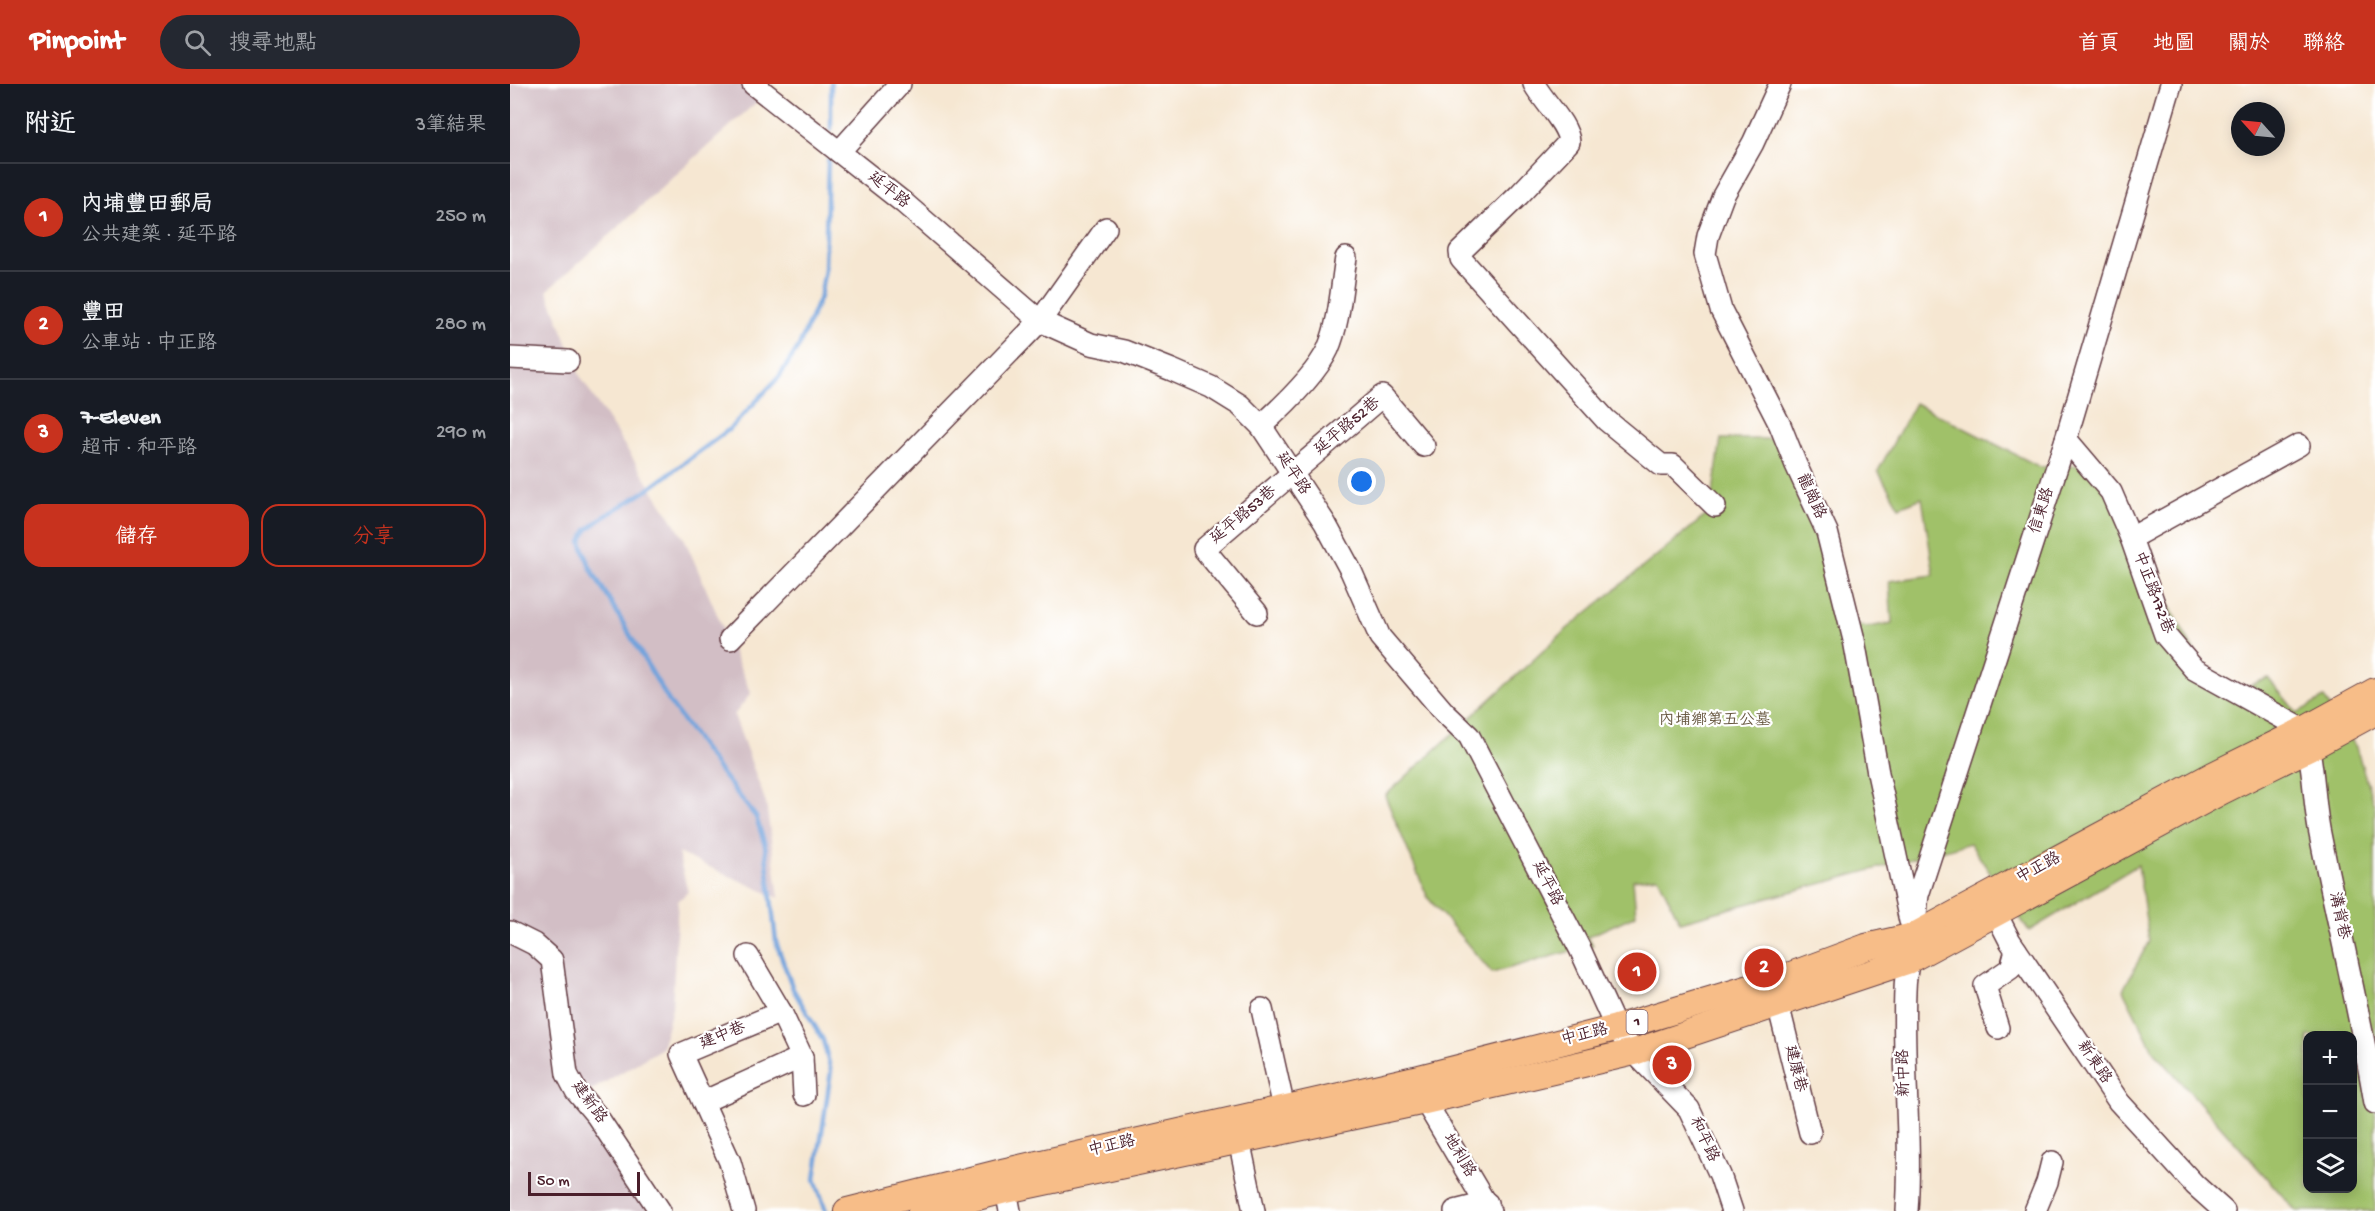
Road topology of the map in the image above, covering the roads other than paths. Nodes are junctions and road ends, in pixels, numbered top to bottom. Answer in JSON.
{"nodes":[{"id":1,"x":753,"y":84,"type":"edge"},
{"id":2,"x":900,"y":84,"type":"edge"},
{"id":3,"x":1534,"y":84,"type":"edge"},
{"id":4,"x":1780,"y":84,"type":"edge"},
{"id":5,"x":2171,"y":84,"type":"edge"},
{"id":6,"x":839,"y":152,"type":"junction"},
{"id":7,"x":1106,"y":228,"type":"dead end"},
{"id":8,"x":1346,"y":258,"type":"dead end"},
{"id":9,"x":1041,"y":321,"type":"junction"},
{"id":10,"x":510,"y":358,"type":"edge"},
{"id":11,"x":568,"y":361,"type":"dead end"},
{"id":12,"x":1261,"y":426,"type":"junction"},
{"id":13,"x":2066,"y":439,"type":"junction"},
{"id":14,"x":2299,"y":445,"type":"dead end"},
{"id":15,"x":1424,"y":446,"type":"dead end"},
{"id":16,"x":1292,"y":475,"type":"junction"},
{"id":17,"x":1715,"y":506,"type":"dead end"},
{"id":18,"x":2131,"y":538,"type":"junction"},
{"id":19,"x":1257,"y":613,"type":"dead end"},
{"id":20,"x":730,"y":639,"type":"dead end"},
{"id":21,"x":2375,"y":691,"type":"edge"},
{"id":22,"x":2375,"y":712,"type":"edge"},
{"id":23,"x":2307,"y":739,"type":"junction"},
{"id":24,"x":1991,"y":905,"type":"junction"},
{"id":25,"x":510,"y":932,"type":"edge"},
{"id":26,"x":1914,"y":936,"type":"junction"},
{"id":27,"x":2016,"y":950,"type":"junction"},
{"id":28,"x":748,"y":956,"type":"dead end"},
{"id":29,"x":1907,"y":961,"type":"junction"},
{"id":30,"x":1778,"y":1004,"type":"junction"},
{"id":31,"x":1262,"y":1009,"type":"dead end"},
{"id":32,"x":781,"y":1012,"type":"junction"},
{"id":33,"x":1616,"y":1028,"type":"junction"},
{"id":34,"x":1998,"y":1028,"type":"dead end"},
{"id":35,"x":1634,"y":1052,"type":"junction"},
{"id":36,"x":802,"y":1057,"type":"junction"},
{"id":37,"x":804,"y":1095,"type":"dead end"},
{"id":38,"x":1425,"y":1101,"type":"junction"},
{"id":39,"x":703,"y":1102,"type":"junction"},
{"id":40,"x":2375,"y":1103,"type":"edge"},
{"id":41,"x":1284,"y":1108,"type":"junction"},
{"id":42,"x":1810,"y":1133,"type":"dead end"},
{"id":43,"x":1239,"y":1140,"type":"junction"},
{"id":44,"x":2052,"y":1162,"type":"dead end"},
{"id":45,"x":1006,"y":1191,"type":"edge"},
{"id":46,"x":1488,"y":1207,"type":"edge"},
{"id":47,"x":1912,"y":1209,"type":"edge"},
{"id":48,"x":660,"y":1211,"type":"edge"},
{"id":49,"x":744,"y":1211,"type":"edge"},
{"id":50,"x":847,"y":1211,"type":"edge"},
{"id":51,"x":921,"y":1211,"type":"edge"},
{"id":52,"x":1254,"y":1211,"type":"edge"},
{"id":53,"x":1455,"y":1211,"type":"edge"},
{"id":54,"x":1732,"y":1211,"type":"edge"},
{"id":55,"x":2036,"y":1211,"type":"edge"},
{"id":56,"x":2224,"y":1211,"type":"edge"}],
"edges":[{"from":1,"to":6,"type":"street","name":"延平路"},
{"from":2,"to":6,"type":"street"},
{"from":3,"to":17,"type":"street"},
{"from":4,"to":26,"type":"street","name":"龍崗路"},
{"from":5,"to":13,"type":"street","name":"信東路"},
{"from":6,"to":9,"type":"street","name":"延平路"},
{"from":7,"to":9,"type":"street"},
{"from":8,"to":12,"type":"street"},
{"from":9,"to":12,"type":"street","name":"延平路"},
{"from":9,"to":20,"type":"street"},
{"from":10,"to":11,"type":"street"},
{"from":12,"to":16,"type":"street","name":"延平路"},
{"from":13,"to":18,"type":"street","name":"中正路172巷"},
{"from":13,"to":26,"type":"street","name":"信東路"},
{"from":14,"to":18,"type":"street"},
{"from":15,"to":16,"type":"street","name":"延平路52巷"},
{"from":16,"to":19,"type":"street","name":"延平路53巷"},
{"from":16,"to":33,"type":"street","name":"延平路"},
{"from":18,"to":23,"type":"street","name":"中正路172巷"},
{"from":21,"to":23,"type":"main road","name":"中正路","number":"1"},
{"from":22,"to":23,"type":"main road","name":"中正路","number":"1"},
{"from":23,"to":24,"type":"main road","name":"中正路","number":"1"},
{"from":23,"to":40,"type":"street","name":"溝背巷"},
{"from":24,"to":26,"type":"main road","name":"中正路","number":"1"},
{"from":24,"to":27,"type":"street","name":"新東路"},
{"from":24,"to":29,"type":"main road","name":"中正路","number":"1"},
{"from":25,"to":48,"type":"street","name":"建新路"},
{"from":26,"to":29,"type":"street","name":"新中路"},
{"from":26,"to":33,"type":"main road","name":"中正路","number":"1"},
{"from":27,"to":34,"type":"street"},
{"from":27,"to":56,"type":"street","name":"新東路"},
{"from":28,"to":32,"type":"street"},
{"from":29,"to":30,"type":"main road","name":"中正路","number":"1"},
{"from":29,"to":47,"type":"street","name":"新中路"},
{"from":30,"to":35,"type":"main road","name":"中正路","number":"1"},
{"from":30,"to":42,"type":"street","name":"建康巷"},
{"from":31,"to":41,"type":"street"},
{"from":32,"to":36,"type":"street"},
{"from":32,"to":39,"type":"street","name":"建中巷"},
{"from":33,"to":35,"type":"street","name":"延平路"},
{"from":33,"to":41,"type":"main road","name":"中正路","number":"1"},
{"from":35,"to":38,"type":"main road","name":"中正路","number":"1"},
{"from":35,"to":54,"type":"street","name":"和平路"},
{"from":36,"to":37,"type":"street"},
{"from":36,"to":39,"type":"street"},
{"from":38,"to":43,"type":"main road","name":"中正路","number":"1"},
{"from":38,"to":46,"type":"street","name":"地利路"},
{"from":39,"to":49,"type":"street","name":"建中巷"},
{"from":41,"to":45,"type":"main road","name":"中正路","number":"1"},
{"from":43,"to":45,"type":"main road","name":"中正路","number":"1"},
{"from":43,"to":52,"type":"street"},
{"from":44,"to":55,"type":"street"},
{"from":45,"to":50,"type":"main road","name":"中正路","number":"1"},
{"from":45,"to":51,"type":"main road","name":"中正路","number":"1"},
{"from":46,"to":53,"type":"street"}]}
